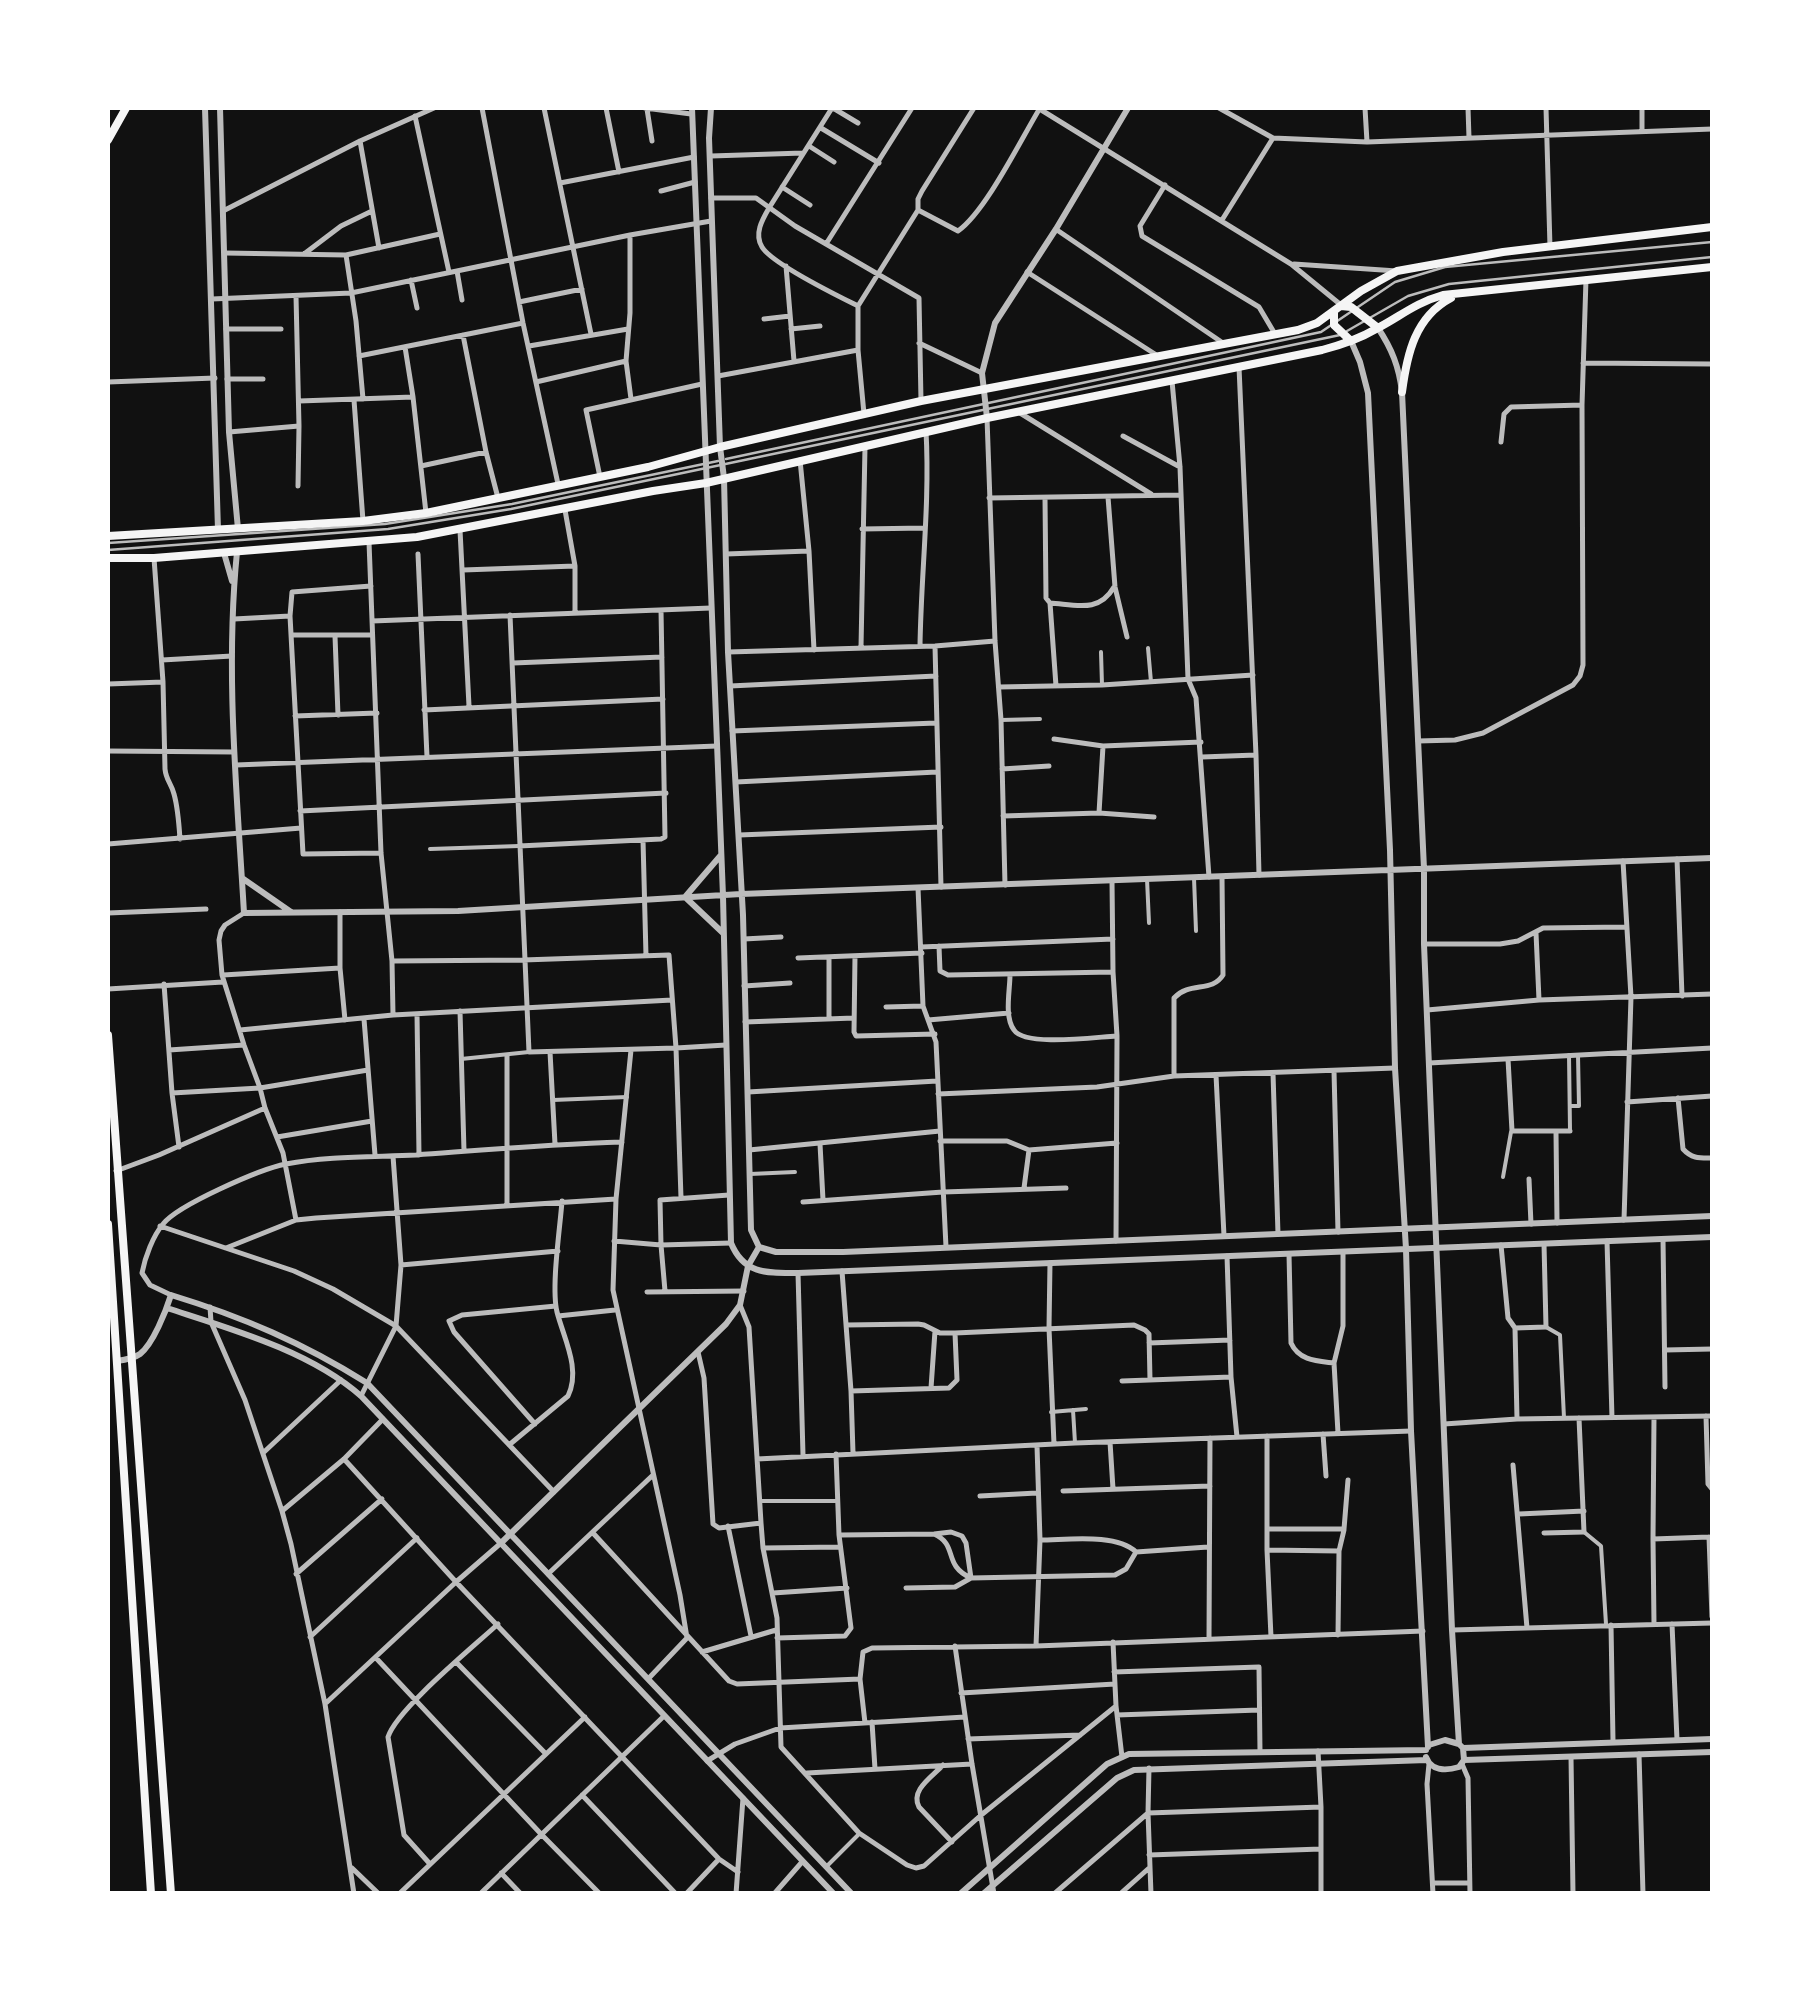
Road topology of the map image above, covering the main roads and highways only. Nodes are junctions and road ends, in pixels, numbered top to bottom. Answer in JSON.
{"nodes":[{"id":1,"x":126,"y":108,"type":"edge"},
{"id":2,"x":108,"y":140,"type":"edge"},
{"id":3,"x":1712,"y":227,"type":"edge"},
{"id":4,"x":1712,"y":266,"type":"edge"},
{"id":5,"x":1459,"y":293,"type":"junction"},
{"id":6,"x":1341,"y":306,"type":"junction"},
{"id":7,"x":1334,"y":313,"type":"junction"},
{"id":8,"x":1378,"y":328,"type":"junction"},
{"id":9,"x":1351,"y":341,"type":"junction"},
{"id":10,"x":1402,"y":392,"type":"road end"},
{"id":11,"x":108,"y":539,"type":"edge"},
{"id":12,"x":108,"y":558,"type":"edge"},
{"id":13,"x":108,"y":1036,"type":"edge"},
{"id":14,"x":108,"y":1224,"type":"edge"},
{"id":15,"x":111,"y":1340,"type":"edge"},
{"id":16,"x":111,"y":1365,"type":"edge"},
{"id":17,"x":150,"y":1894,"type":"edge"},
{"id":18,"x":172,"y":1894,"type":"edge"}],
"edges":[{"from":1,"to":2,"type":"main road"},
{"from":3,"to":6,"type":"main road"},
{"from":4,"to":5,"type":"main road"},
{"from":5,"to":8,"type":"main road"},
{"from":5,"to":10,"type":"main road"},
{"from":6,"to":7,"type":"main road"},
{"from":6,"to":8,"type":"main road"},
{"from":7,"to":9,"type":"main road"},
{"from":7,"to":11,"type":"main road"},
{"from":8,"to":9,"type":"main road"},
{"from":9,"to":12,"type":"main road"},
{"from":13,"to":18,"type":"main road"},
{"from":14,"to":15,"type":"main road"},
{"from":15,"to":16,"type":"main road"},
{"from":16,"to":17,"type":"main road"}]}
